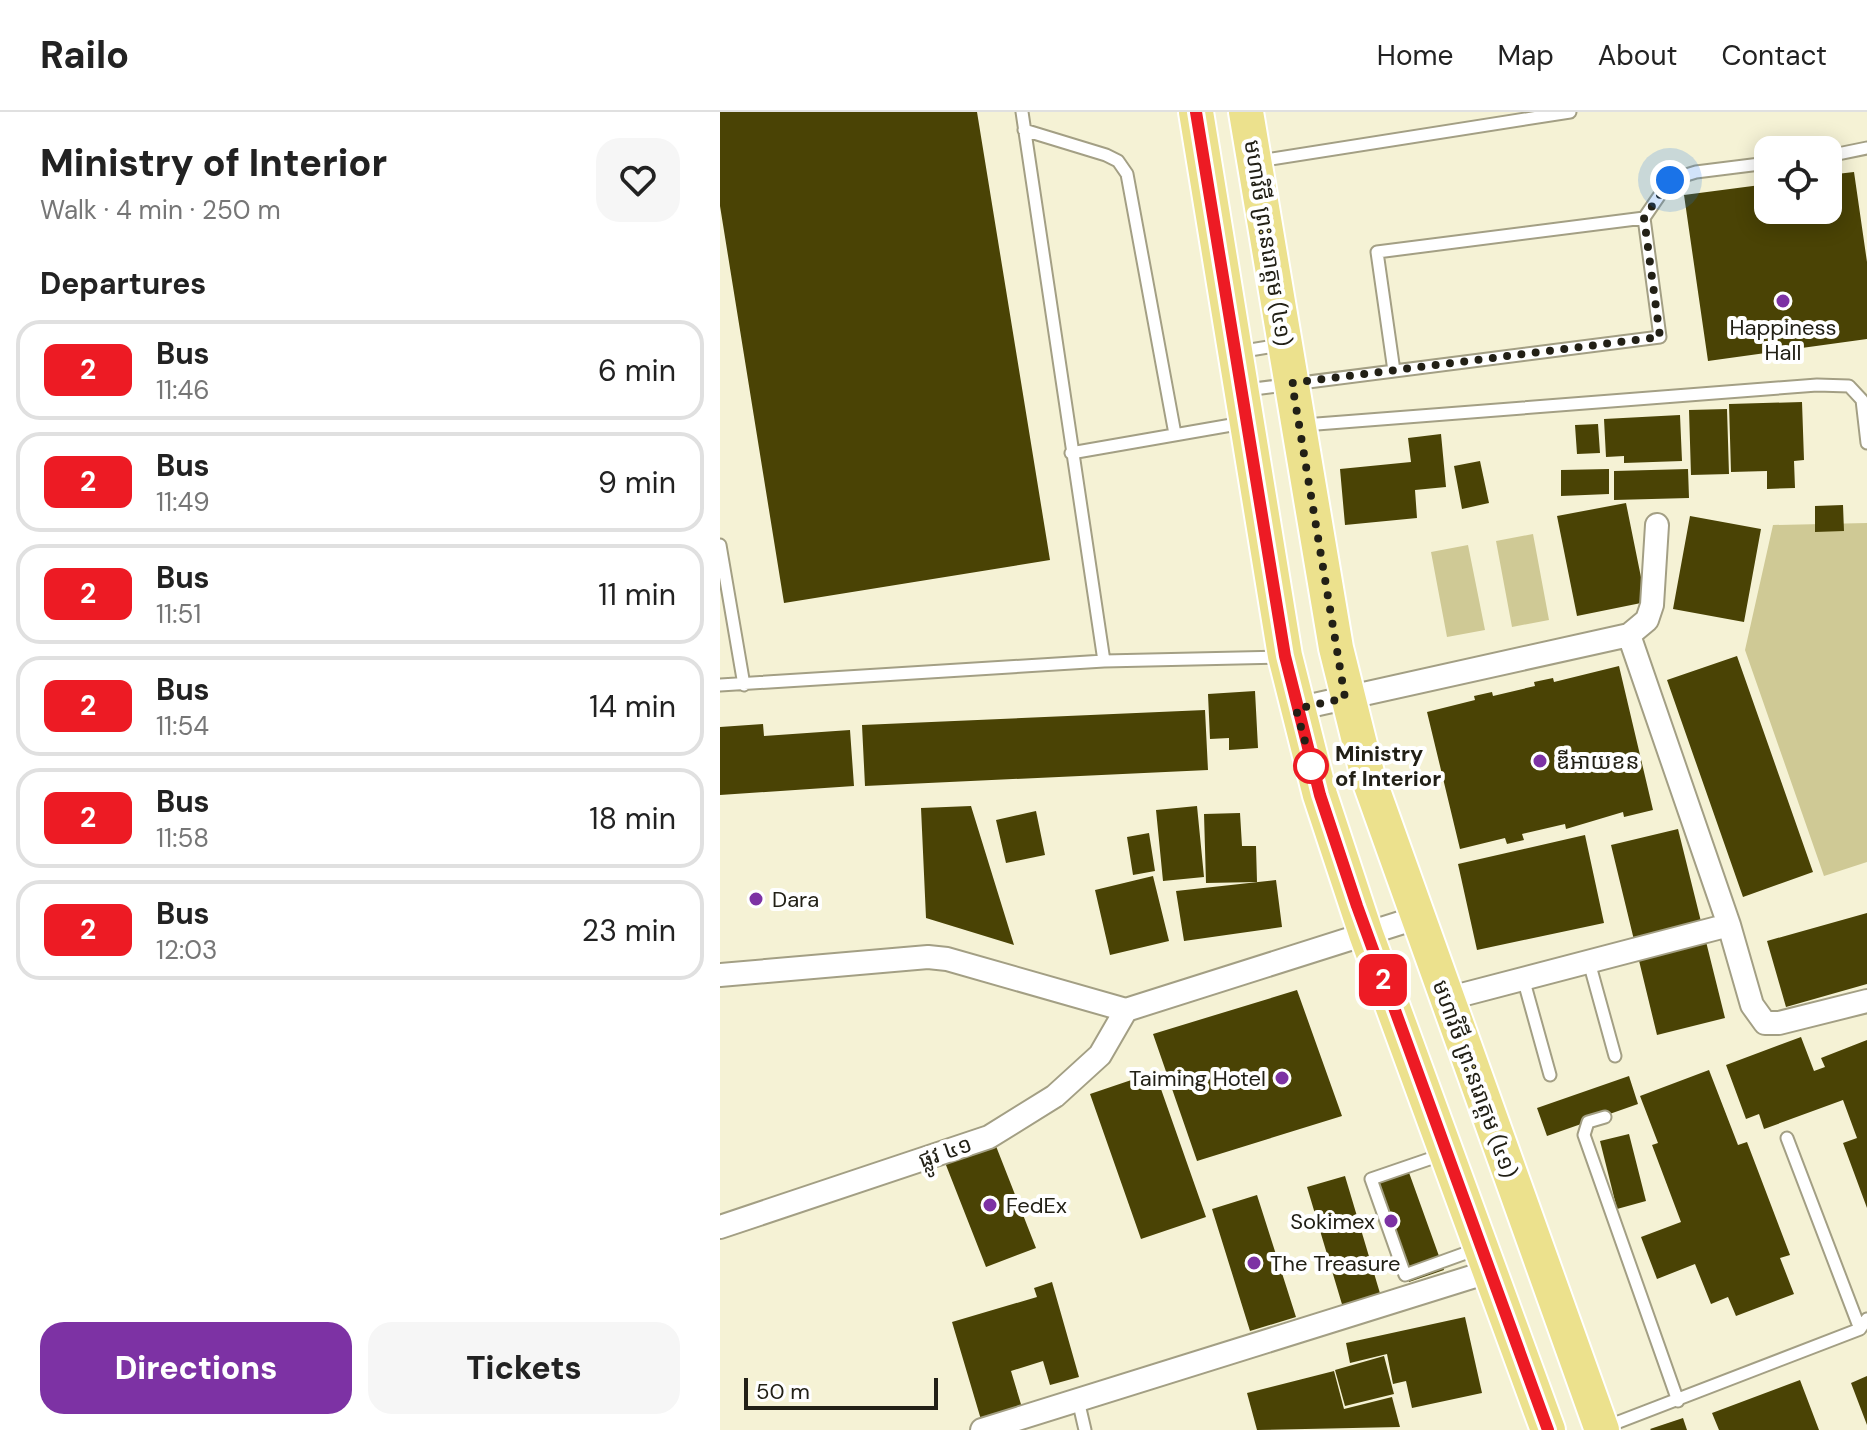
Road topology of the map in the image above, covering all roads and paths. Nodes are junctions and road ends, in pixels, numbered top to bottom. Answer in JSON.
{"nodes":[{"id":1,"x":1022,"y":112,"type":"edge"},
{"id":2,"x":1196,"y":112,"type":"edge"},
{"id":3,"x":1246,"y":112,"type":"edge"},
{"id":4,"x":1570,"y":112,"type":"edge"},
{"id":5,"x":1024,"y":130,"type":"junction"},
{"id":6,"x":1867,"y":148,"type":"edge"},
{"id":7,"x":1842,"y":153,"type":"edge"},
{"id":8,"x":1254,"y":162,"type":"junction"},
{"id":9,"x":1754,"y":165,"type":"edge"},
{"id":10,"x":1644,"y":218,"type":"junction"},
{"id":11,"x":1285,"y":344,"type":"junction"},
{"id":12,"x":1237,"y":352,"type":"junction"},
{"id":13,"x":1394,"y":371,"type":"junction"},
{"id":14,"x":1292,"y":383,"type":"junction"},
{"id":15,"x":1247,"y":406,"type":"junction"},
{"id":16,"x":1299,"y":425,"type":"junction"},
{"id":17,"x":1175,"y":434,"type":"junction"},
{"id":18,"x":1867,"y":443,"type":"edge"},
{"id":19,"x":1071,"y":453,"type":"junction"},
{"id":20,"x":1657,"y":525,"type":"dead end"},
{"id":21,"x":720,"y":545,"type":"edge"},
{"id":22,"x":1629,"y":635,"type":"junction"},
{"id":23,"x":1285,"y":656,"type":"junction"},
{"id":24,"x":1104,"y":661,"type":"junction"},
{"id":25,"x":720,"y":685,"type":"edge"},
{"id":26,"x":744,"y":685,"type":"junction"},
{"id":27,"x":1345,"y":698,"type":"junction"},
{"id":28,"x":1296,"y":709,"type":"junction"},
{"id":29,"x":1416,"y":918,"type":"junction"},
{"id":30,"x":1729,"y":925,"type":"junction"},
{"id":31,"x":1366,"y":934,"type":"junction"},
{"id":32,"x":1589,"y":962,"type":"junction"},
{"id":33,"x":720,"y":975,"type":"edge"},
{"id":34,"x":1523,"y":978,"type":"junction"},
{"id":35,"x":1446,"y":999,"type":"junction"},
{"id":36,"x":1867,"y":1001,"type":"edge"},
{"id":37,"x":1126,"y":1010,"type":"junction"},
{"id":38,"x":1615,"y":1056,"type":"dead end"},
{"id":39,"x":1550,"y":1075,"type":"dead end"},
{"id":40,"x":1605,"y":1117,"type":"dead end"},
{"id":41,"x":1787,"y":1138,"type":"dead end"},
{"id":42,"x":1448,"y":1153,"type":"junction"},
{"id":43,"x":720,"y":1227,"type":"edge"},
{"id":44,"x":1486,"y":1259,"type":"junction"},
{"id":45,"x":1864,"y":1324,"type":"edge"},
{"id":46,"x":1078,"y":1400,"type":"junction"},
{"id":47,"x":1678,"y":1401,"type":"junction"},
{"id":48,"x":1600,"y":1429,"type":"edge"},
{"id":49,"x":982,"y":1430,"type":"edge"},
{"id":50,"x":1085,"y":1430,"type":"edge"},
{"id":51,"x":1548,"y":1430,"type":"edge"}],
"edges":[{"from":1,"to":5,"type":"lane"},
{"from":2,"to":12,"type":"main road"},
{"from":3,"to":8,"type":"main road","name":"មហាវិថី ព្រះនរោត្តម (៤១)"},
{"from":4,"to":8,"type":"lane"},
{"from":5,"to":17,"type":"lane"},
{"from":5,"to":19,"type":"lane"},
{"from":6,"to":7,"type":"lane"},
{"from":8,"to":11,"type":"main road","name":"មហាវិថី ព្រះនរោត្តម (៤១)"},
{"from":9,"to":10,"type":"lane"},
{"from":10,"to":13,"type":"lane"},
{"from":10,"to":13,"type":"lane"},
{"from":11,"to":12,"type":"lane"},
{"from":11,"to":14,"type":"main road","name":"មហាវិថី ព្រះនរោត្តម (៤១)"},
{"from":12,"to":15,"type":"main road"},
{"from":13,"to":14,"type":"lane"},
{"from":14,"to":15,"type":"lane"},
{"from":14,"to":16,"type":"main road","name":"មហាវិថី ព្រះនរោត្តម (៤១)"},
{"from":15,"to":17,"type":"lane"},
{"from":15,"to":23,"type":"main road"},
{"from":16,"to":18,"type":"lane"},
{"from":16,"to":27,"type":"main road","name":"មហាវិថី ព្រះនរោត្តម (៤១)"},
{"from":17,"to":19,"type":"lane"},
{"from":19,"to":24,"type":"lane"},
{"from":20,"to":22,"type":"street"},
{"from":21,"to":26,"type":"lane"},
{"from":22,"to":27,"type":"street"},
{"from":22,"to":30,"type":"street"},
{"from":23,"to":24,"type":"lane"},
{"from":23,"to":28,"type":"main road"},
{"from":24,"to":26,"type":"lane"},
{"from":25,"to":26,"type":"lane"},
{"from":27,"to":28,"type":"street"},
{"from":27,"to":29,"type":"main road","name":"មហាវិថី ព្រះនរោត្តម (៤១)"},
{"from":28,"to":31,"type":"main road"},
{"from":29,"to":31,"type":"street"},
{"from":29,"to":35,"type":"main road","name":"មហាវិថី ព្រះនរោត្តម (៤១)"},
{"from":30,"to":32,"type":"street"},
{"from":30,"to":36,"type":"street"},
{"from":31,"to":37,"type":"street"},
{"from":31,"to":42,"type":"main road"},
{"from":32,"to":34,"type":"street"},
{"from":32,"to":38,"type":"lane"},
{"from":33,"to":37,"type":"street"},
{"from":34,"to":35,"type":"street"},
{"from":34,"to":39,"type":"lane"},
{"from":35,"to":48,"type":"main road","name":"មហាវិថី ព្រះនរោត្តម (៤១)"},
{"from":37,"to":43,"type":"street","name":"ផ្លូវ ៤១"},
{"from":40,"to":47,"type":"lane"},
{"from":41,"to":45,"type":"lane"},
{"from":42,"to":44,"type":"main road"},
{"from":42,"to":44,"type":"lane"},
{"from":44,"to":46,"type":"street"},
{"from":44,"to":51,"type":"main road"},
{"from":45,"to":47,"type":"lane"},
{"from":46,"to":49,"type":"street"},
{"from":46,"to":50,"type":"lane"},
{"from":47,"to":48,"type":"lane"}]}
